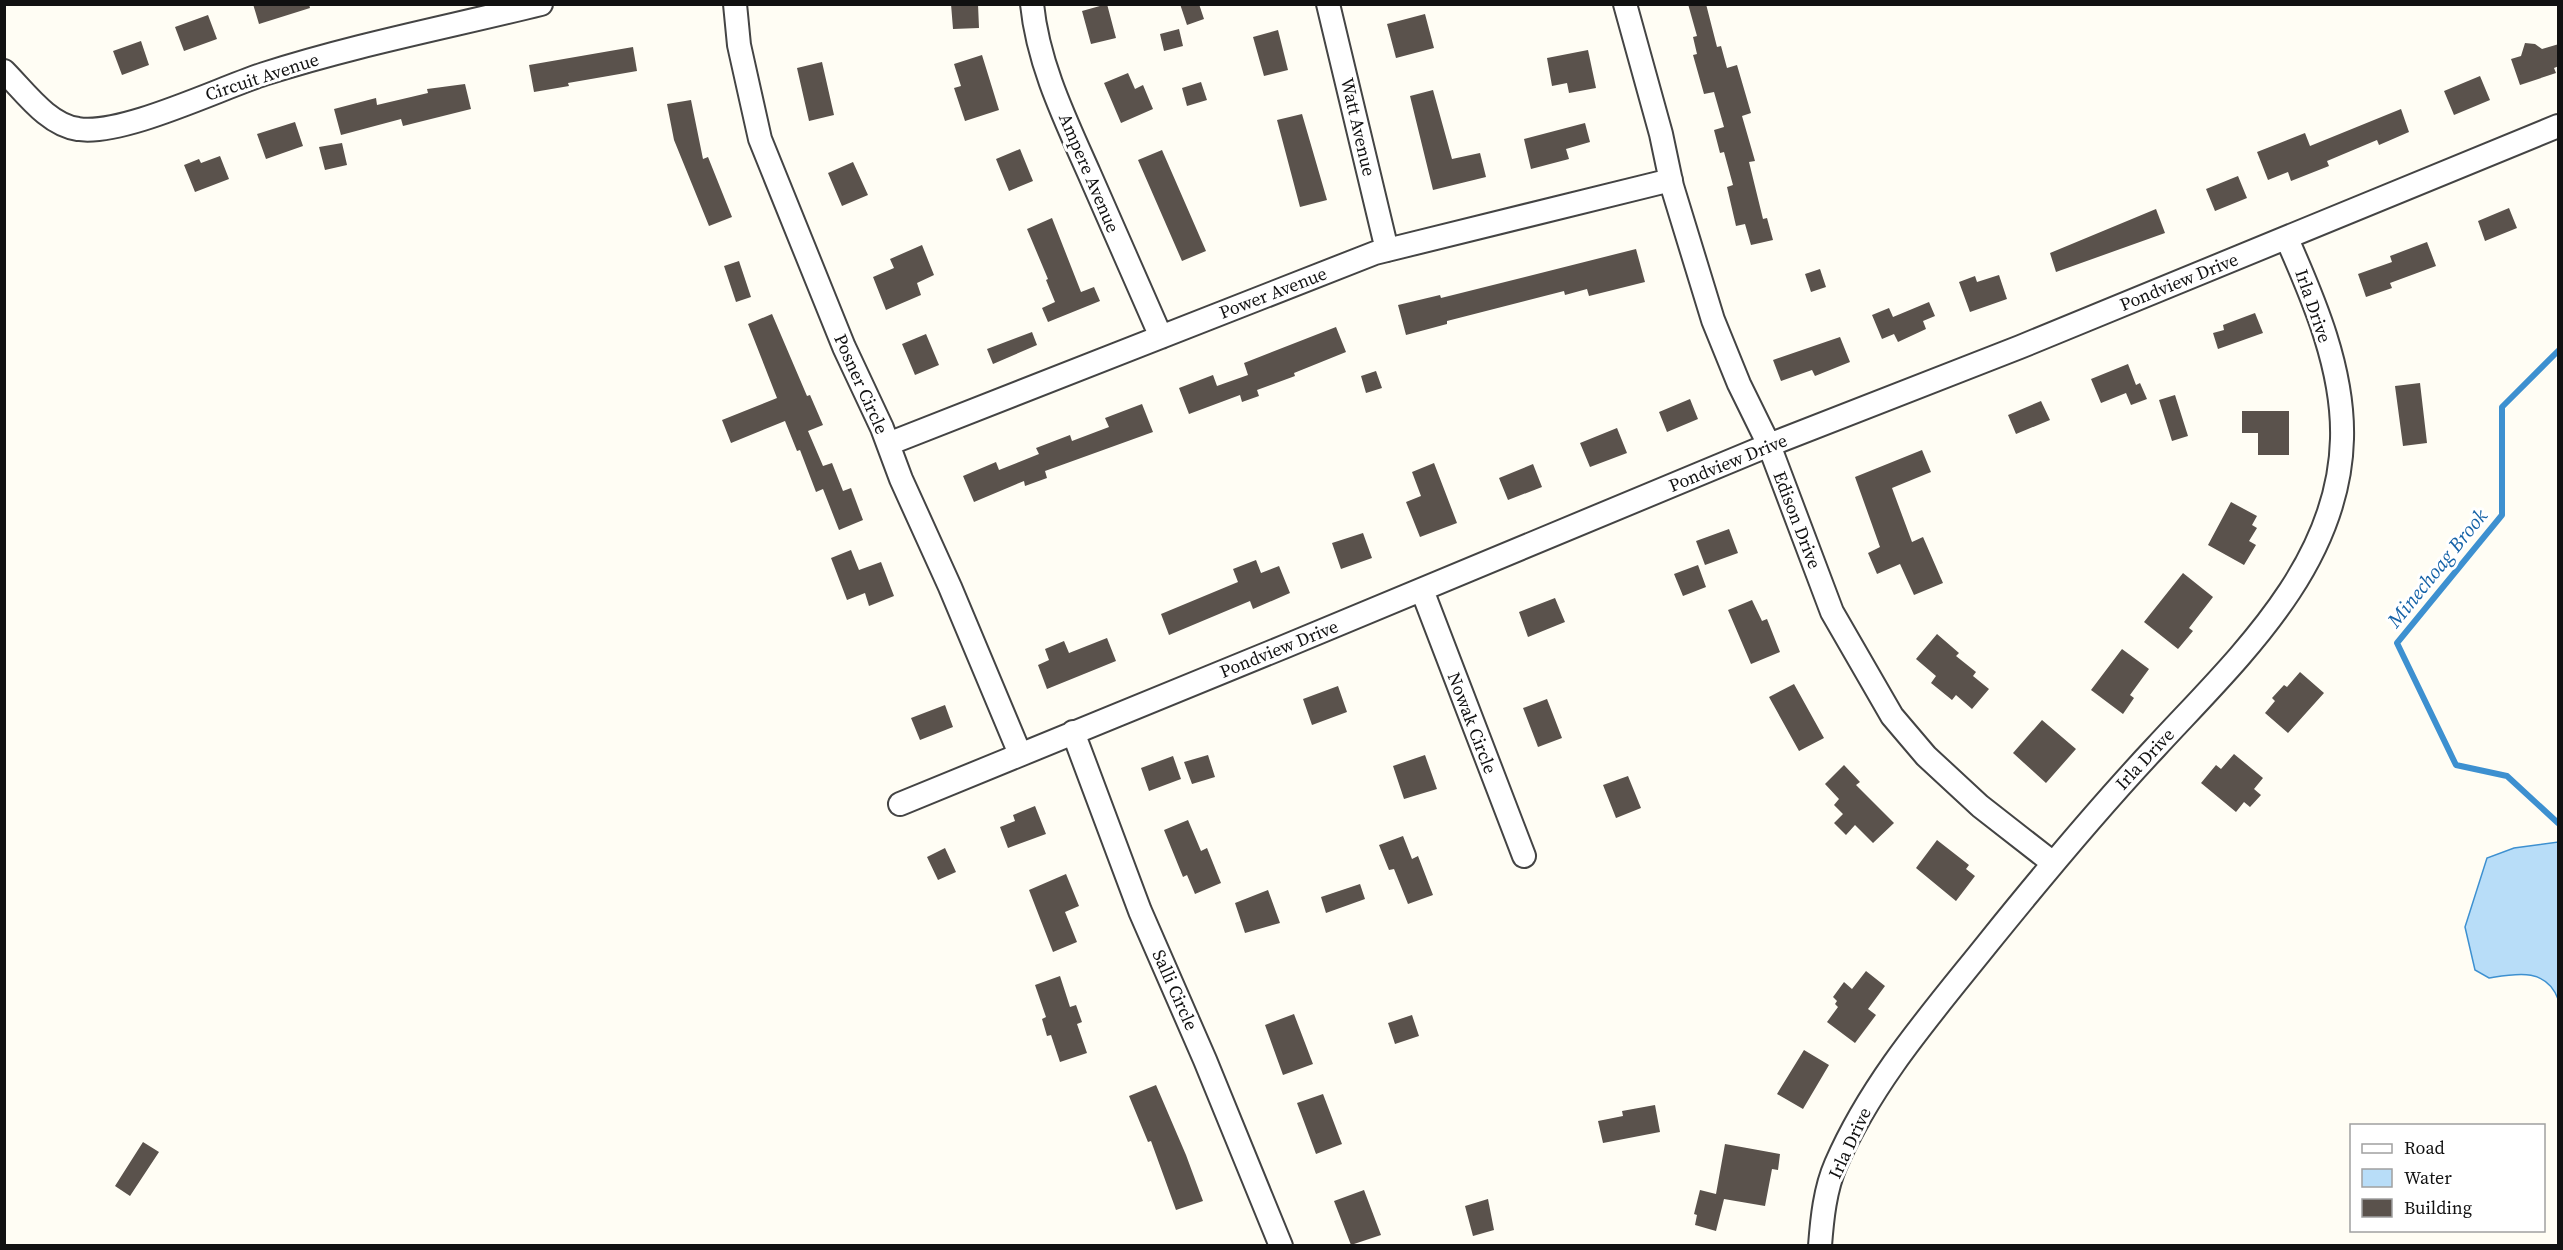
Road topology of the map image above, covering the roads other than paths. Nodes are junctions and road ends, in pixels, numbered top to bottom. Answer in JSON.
{"nodes":[{"id":1,"x":541,"y":4,"type":"edge"},
{"id":2,"x":735,"y":4,"type":"edge"},
{"id":3,"x":1032,"y":4,"type":"edge"},
{"id":4,"x":1328,"y":4,"type":"edge"},
{"id":5,"x":1625,"y":4,"type":"edge"},
{"id":6,"x":4,"y":71,"type":"edge"},
{"id":7,"x":2559,"y":126,"type":"edge"},
{"id":8,"x":1671,"y":180,"type":"junction"},
{"id":9,"x":2287,"y":239,"type":"junction"},
{"id":10,"x":1387,"y":250,"type":"junction"},
{"id":11,"x":1161,"y":337,"type":"junction"},
{"id":12,"x":888,"y":444,"type":"junction"},
{"id":13,"x":1769,"y":445,"type":"junction"},
{"id":14,"x":1422,"y":590,"type":"junction"},
{"id":15,"x":1073,"y":732,"type":"junction"},
{"id":16,"x":1020,"y":754,"type":"junction"},
{"id":17,"x":900,"y":804,"type":"dead end"},
{"id":18,"x":1524,"y":856,"type":"dead end"},
{"id":19,"x":2052,"y":863,"type":"junction"},
{"id":20,"x":1281,"y":1245,"type":"edge"},
{"id":21,"x":1820,"y":1245,"type":"edge"}],
"edges":[{"from":1,"to":6,"type":"street","name":"Circuit Avenue"},
{"from":2,"to":12,"type":"street","name":"Posner Circle"},
{"from":3,"to":11,"type":"street","name":"Ampere Avenue"},
{"from":4,"to":10,"type":"street","name":"Watt Avenue"},
{"from":5,"to":8,"type":"street","name":"Edison Drive"},
{"from":7,"to":9,"type":"street","name":"Pondview Drive"},
{"from":8,"to":10,"type":"street","name":"Power Avenue"},
{"from":8,"to":13,"type":"street","name":"Edison Drive"},
{"from":9,"to":13,"type":"street","name":"Pondview Drive"},
{"from":9,"to":19,"type":"street","name":"Irla Drive"},
{"from":10,"to":11,"type":"street","name":"Power Avenue"},
{"from":11,"to":12,"type":"street","name":"Power Avenue"},
{"from":12,"to":16,"type":"street","name":"Posner Circle"},
{"from":13,"to":14,"type":"street","name":"Pondview Drive"},
{"from":13,"to":19,"type":"street","name":"Edison Drive"},
{"from":14,"to":15,"type":"street","name":"Pondview Drive"},
{"from":14,"to":18,"type":"street","name":"Nowak Circle"},
{"from":15,"to":16,"type":"street","name":"Pondview Drive"},
{"from":15,"to":20,"type":"street","name":"Salli Circle"},
{"from":16,"to":17,"type":"street","name":"Pondview Drive"},
{"from":19,"to":21,"type":"street","name":"Irla Drive"}]}
